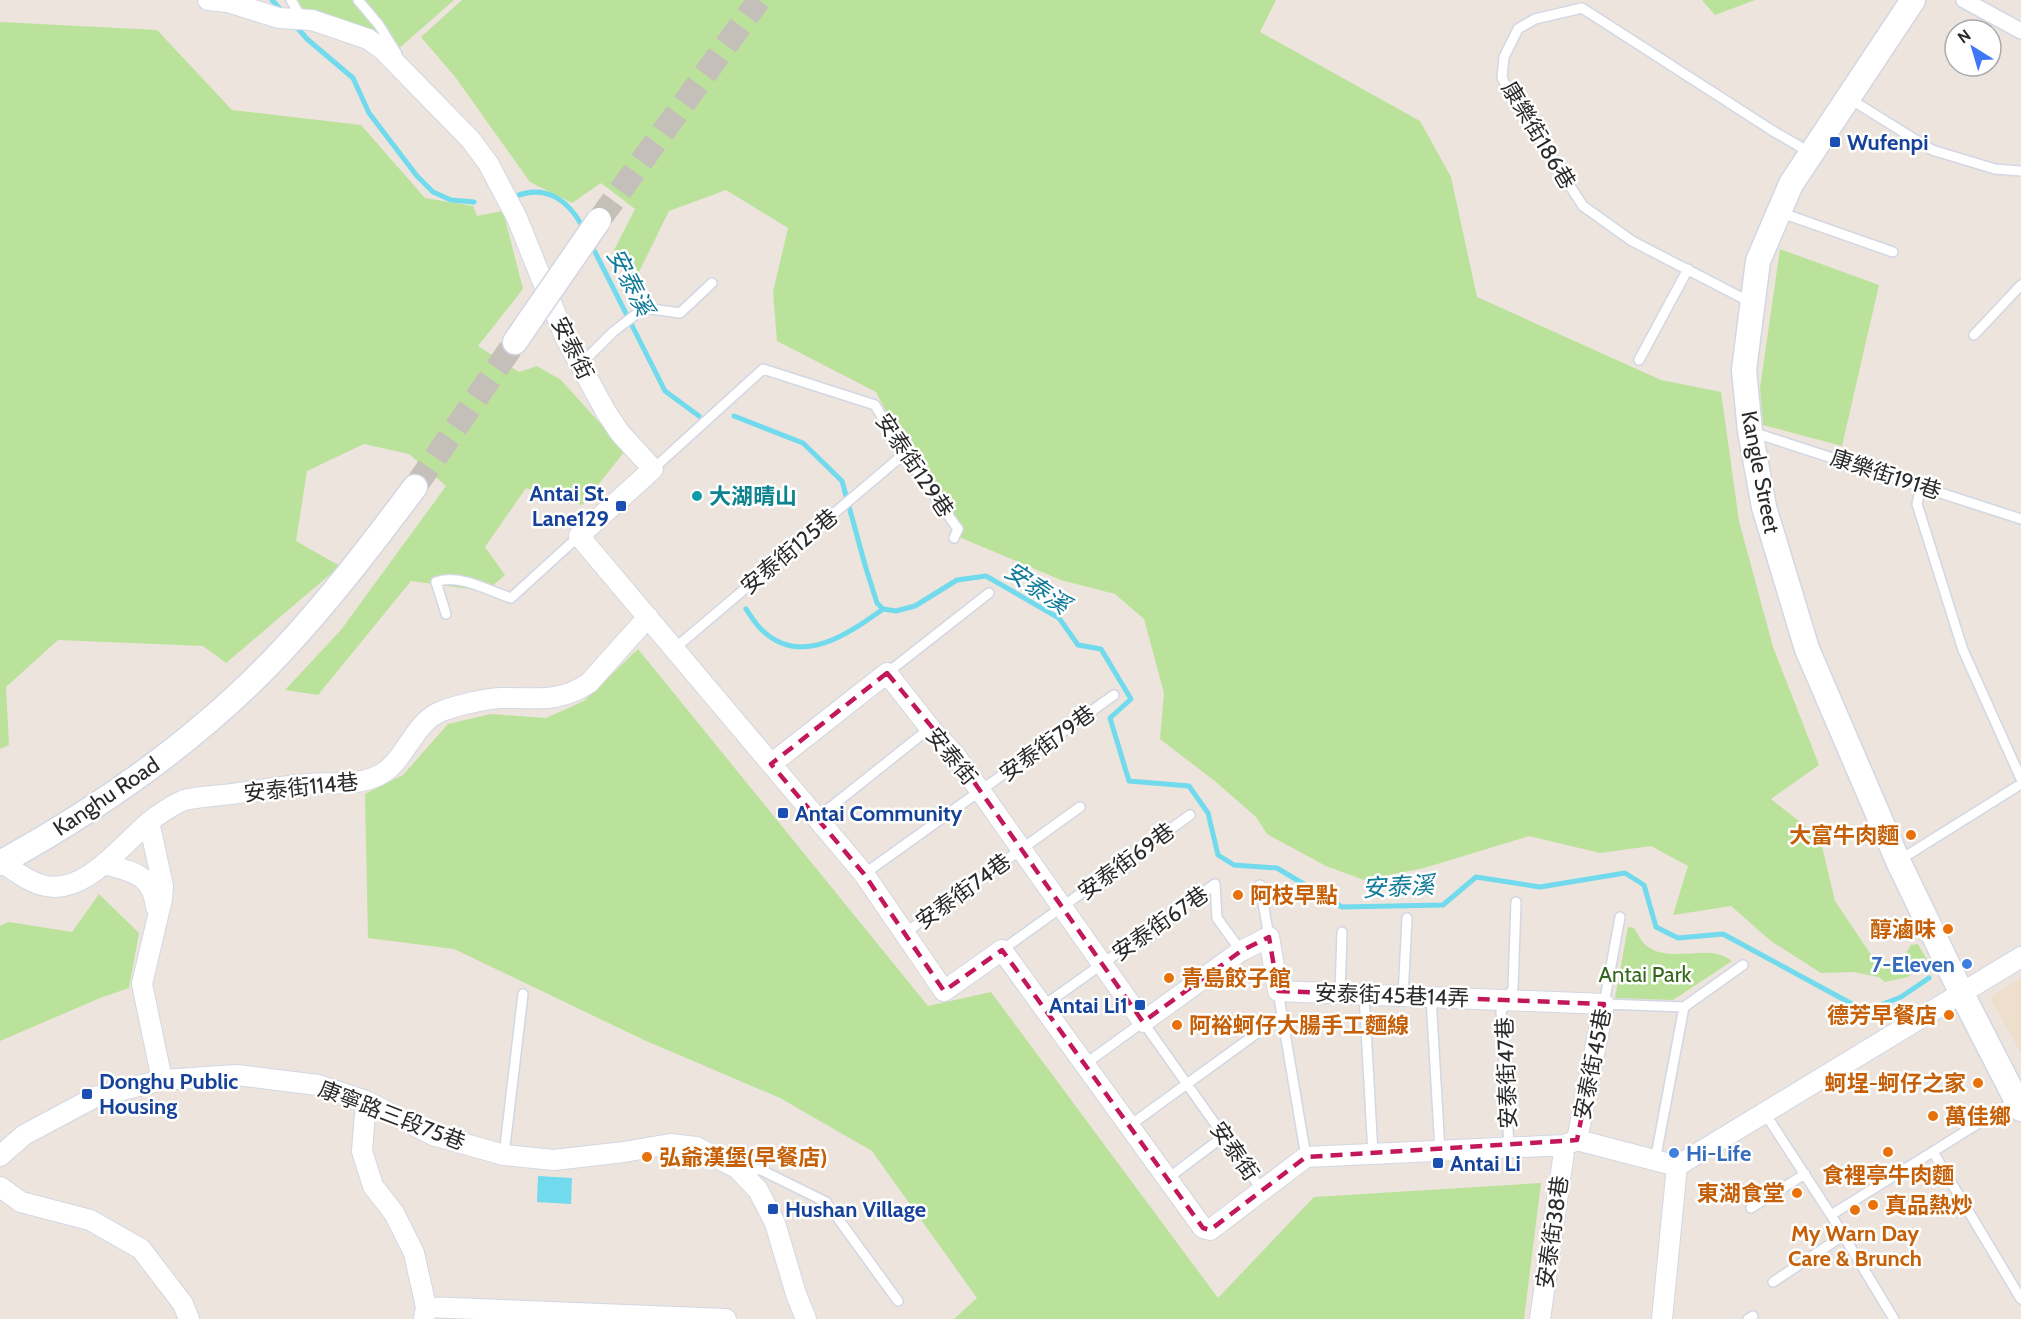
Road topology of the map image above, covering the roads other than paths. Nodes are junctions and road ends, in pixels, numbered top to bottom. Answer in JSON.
{"nodes":[{"id":1,"x":208,"y":0,"type":"edge"},
{"id":2,"x":291,"y":0,"type":"edge"},
{"id":3,"x":358,"y":0,"type":"edge"},
{"id":4,"x":1913,"y":0,"type":"edge"},
{"id":5,"x":1964,"y":0,"type":"edge"},
{"id":6,"x":302,"y":20,"type":"junction"},
{"id":7,"x":2021,"y":31,"type":"edge"},
{"id":8,"x":414,"y":81,"type":"junction"},
{"id":9,"x":1848,"y":98,"type":"junction"},
{"id":10,"x":1811,"y":153,"type":"junction"},
{"id":11,"x":2021,"y":171,"type":"edge"},
{"id":12,"x":1779,"y":212,"type":"junction"},
{"id":13,"x":599,"y":220,"type":"tunnel mouth"},
{"id":14,"x":1893,"y":252,"type":"dead end"},
{"id":15,"x":1688,"y":269,"type":"junction"},
{"id":16,"x":712,"y":283,"type":"dead end"},
{"id":17,"x":2021,"y":285,"type":"edge"},
{"id":18,"x":1753,"y":303,"type":"junction"},
{"id":19,"x":1974,"y":335,"type":"dead end"},
{"id":20,"x":515,"y":342,"type":"tunnel mouth"},
{"id":21,"x":1639,"y":360,"type":"dead end"},
{"id":22,"x":580,"y":365,"type":"junction"},
{"id":23,"x":1750,"y":431,"type":"junction"},
{"id":24,"x":904,"y":454,"type":"junction"},
{"id":25,"x":653,"y":469,"type":"junction"},
{"id":26,"x":1921,"y":486,"type":"junction"},
{"id":27,"x":415,"y":487,"type":"tunnel mouth"},
{"id":28,"x":2021,"y":519,"type":"edge"},
{"id":29,"x":579,"y":536,"type":"junction"},
{"id":30,"x":954,"y":538,"type":"dead end"},
{"id":31,"x":989,"y":593,"type":"dead end"},
{"id":32,"x":446,"y":614,"type":"dead end"},
{"id":33,"x":648,"y":617,"type":"junction"},
{"id":34,"x":674,"y":649,"type":"junction"},
{"id":35,"x":887,"y":673,"type":"junction"},
{"id":36,"x":1114,"y":695,"type":"dead end"},
{"id":37,"x":930,"y":728,"type":"junction"},
{"id":38,"x":771,"y":764,"type":"junction"},
{"id":39,"x":2021,"y":779,"type":"edge"},
{"id":40,"x":2021,"y":784,"type":"edge"},
{"id":41,"x":980,"y":790,"type":"junction"},
{"id":42,"x":1080,"y":807,"type":"dead end"},
{"id":43,"x":1190,"y":815,"type":"dead end"},
{"id":44,"x":817,"y":818,"type":"junction"},
{"id":45,"x":149,"y":822,"type":"junction"},
{"id":46,"x":1022,"y":849,"type":"junction"},
{"id":47,"x":1898,"y":861,"type":"junction"},
{"id":48,"x":1,"y":863,"type":"edge"},
{"id":49,"x":105,"y":864,"type":"junction"},
{"id":50,"x":864,"y":874,"type":"junction"},
{"id":51,"x":1260,"y":885,"type":"dead end"},
{"id":52,"x":1516,"y":902,"type":"dead end"},
{"id":53,"x":1062,"y":906,"type":"junction"},
{"id":54,"x":157,"y":916,"type":"junction"},
{"id":55,"x":1620,"y":917,"type":"dead end"},
{"id":56,"x":1407,"y":918,"type":"dead end"},
{"id":57,"x":1342,"y":932,"type":"dead end"},
{"id":58,"x":905,"y":933,"type":"junction"},
{"id":59,"x":1269,"y":937,"type":"junction"},
{"id":60,"x":1002,"y":950,"type":"junction"},
{"id":61,"x":1241,"y":951,"type":"junction"},
{"id":62,"x":2021,"y":957,"type":"edge"},
{"id":63,"x":1102,"y":964,"type":"junction"},
{"id":64,"x":1743,"y":965,"type":"dead end"},
{"id":65,"x":1958,"y":985,"type":"junction"},
{"id":66,"x":1278,"y":991,"type":"junction"},
{"id":67,"x":1340,"y":993,"type":"junction"},
{"id":68,"x":523,"y":994,"type":"dead end"},
{"id":69,"x":1364,"y":994,"type":"junction"},
{"id":70,"x":1403,"y":996,"type":"junction"},
{"id":71,"x":1431,"y":997,"type":"junction"},
{"id":72,"x":1507,"y":1000,"type":"junction"},
{"id":73,"x":1604,"y":1004,"type":"junction"},
{"id":74,"x":1043,"y":1006,"type":"junction"},
{"id":75,"x":1684,"y":1007,"type":"junction"},
{"id":76,"x":1282,"y":1015,"type":"junction"},
{"id":77,"x":1143,"y":1022,"type":"junction"},
{"id":78,"x":1085,"y":1064,"type":"junction"},
{"id":79,"x":162,"y":1080,"type":"junction"},
{"id":80,"x":1187,"y":1084,"type":"junction"},
{"id":81,"x":366,"y":1101,"type":"junction"},
{"id":82,"x":2018,"y":1104,"type":"edge"},
{"id":83,"x":1764,"y":1112,"type":"junction"},
{"id":84,"x":1129,"y":1126,"type":"junction"},
{"id":85,"x":1224,"y":1136,"type":"junction"},
{"id":86,"x":1571,"y":1142,"type":"junction"},
{"id":87,"x":1509,"y":1147,"type":"junction"},
{"id":88,"x":1440,"y":1150,"type":"junction"},
{"id":89,"x":1932,"y":1152,"type":"junction"},
{"id":90,"x":1373,"y":1154,"type":"junction"},
{"id":91,"x":504,"y":1155,"type":"junction"},
{"id":92,"x":0,"y":1156,"type":"edge"},
{"id":93,"x":1306,"y":1157,"type":"junction"},
{"id":94,"x":1655,"y":1161,"type":"junction"},
{"id":95,"x":1677,"y":1166,"type":"junction"},
{"id":96,"x":737,"y":1168,"type":"junction"},
{"id":97,"x":1805,"y":1174,"type":"junction"},
{"id":98,"x":1167,"y":1179,"type":"junction"},
{"id":99,"x":0,"y":1187,"type":"edge"},
{"id":100,"x":1262,"y":1190,"type":"junction"},
{"id":101,"x":1751,"y":1209,"type":"dead end"},
{"id":102,"x":1832,"y":1215,"type":"junction"},
{"id":103,"x":1844,"y":1235,"type":"junction"},
{"id":104,"x":1773,"y":1282,"type":"dead end"},
{"id":105,"x":2021,"y":1299,"type":"edge"},
{"id":106,"x":898,"y":1301,"type":"dead end"},
{"id":107,"x":425,"y":1313,"type":"edge"},
{"id":108,"x":189,"y":1319,"type":"edge"},
{"id":109,"x":726,"y":1319,"type":"edge"},
{"id":110,"x":806,"y":1319,"type":"edge"},
{"id":111,"x":1540,"y":1319,"type":"edge"},
{"id":112,"x":1662,"y":1319,"type":"edge"},
{"id":113,"x":1893,"y":1319,"type":"edge"}],
"edges":[{"from":1,"to":6,"type":"street","name":"安泰街"},
{"from":2,"to":6,"type":"lane"},
{"from":3,"to":8,"type":"lane"},
{"from":4,"to":9,"type":"street","name":"Kangle Street"},
{"from":5,"to":7,"type":"street"},
{"from":6,"to":8,"type":"street","name":"安泰街"},
{"from":8,"to":22,"type":"street","name":"安泰街"},
{"from":9,"to":10,"type":"street","name":"Kangle Street"},
{"from":9,"to":11,"type":"lane"},
{"from":10,"to":12,"type":"street","name":"Kangle Street"},
{"from":10,"to":15,"type":"lane","name":"康樂街186巷"},
{"from":12,"to":14,"type":"lane"},
{"from":12,"to":18,"type":"street","name":"Kangle Street"},
{"from":13,"to":20,"type":"street","bridge":true},
{"from":15,"to":18,"type":"lane","name":"康樂街186巷"},
{"from":15,"to":21,"type":"lane"},
{"from":16,"to":22,"type":"lane"},
{"from":17,"to":19,"type":"lane"},
{"from":18,"to":23,"type":"street","name":"Kangle Street"},
{"from":22,"to":25,"type":"street","name":"安泰街"},
{"from":23,"to":26,"type":"lane","name":"康樂街191巷"},
{"from":23,"to":47,"type":"street","name":"Kangle Street"},
{"from":24,"to":25,"type":"lane","name":"安泰街129巷"},
{"from":24,"to":30,"type":"lane","name":"安泰街129巷"},
{"from":24,"to":34,"type":"lane","name":"安泰街125巷"},
{"from":25,"to":29,"type":"street"},
{"from":26,"to":28,"type":"lane","name":"康樂街191巷"},
{"from":26,"to":39,"type":"lane"},
{"from":27,"to":48,"type":"street","name":"Kanghu Road"},
{"from":29,"to":32,"type":"lane"},
{"from":29,"to":33,"type":"street"},
{"from":31,"to":35,"type":"lane"},
{"from":33,"to":34,"type":"street"},
{"from":33,"to":45,"type":"street","name":"安泰街114巷"},
{"from":34,"to":38,"type":"street"},
{"from":35,"to":37,"type":"street","name":"安泰街"},
{"from":35,"to":38,"type":"street"},
{"from":36,"to":41,"type":"lane","name":"安泰街79巷"},
{"from":37,"to":41,"type":"street","name":"安泰街"},
{"from":37,"to":44,"type":"lane"},
{"from":38,"to":44,"type":"street"},
{"from":40,"to":47,"type":"lane"},
{"from":41,"to":46,"type":"street","name":"安泰街"},
{"from":41,"to":50,"type":"lane","name":"安泰街79巷"},
{"from":42,"to":46,"type":"lane","name":"安泰街74巷"},
{"from":43,"to":53,"type":"lane","name":"安泰街69巷"},
{"from":44,"to":50,"type":"street"},
{"from":45,"to":49,"type":"street","name":"安泰街114巷"},
{"from":45,"to":54,"type":"street"},
{"from":46,"to":53,"type":"street","name":"安泰街"},
{"from":46,"to":58,"type":"lane","name":"安泰街74巷"},
{"from":47,"to":65,"type":"street","name":"Kangle Street"},
{"from":48,"to":49,"type":"street","name":"安泰街114巷"},
{"from":49,"to":54,"type":"street"},
{"from":50,"to":58,"type":"street"},
{"from":51,"to":59,"type":"lane"},
{"from":52,"to":72,"type":"lane"},
{"from":53,"to":60,"type":"lane","name":"安泰街69巷"},
{"from":53,"to":63,"type":"street","name":"安泰街"},
{"from":54,"to":79,"type":"street"},
{"from":55,"to":73,"type":"lane","name":"安泰街45巷"},
{"from":56,"to":70,"type":"lane"},
{"from":57,"to":67,"type":"lane"},
{"from":58,"to":60,"type":"street"},
{"from":59,"to":61,"type":"street"},
{"from":59,"to":66,"type":"street"},
{"from":60,"to":74,"type":"street"},
{"from":61,"to":63,"type":"lane","name":"安泰街67巷"},
{"from":61,"to":77,"type":"street"},
{"from":62,"to":65,"type":"street"},
{"from":63,"to":74,"type":"lane"},
{"from":63,"to":77,"type":"street","name":"安泰街"},
{"from":64,"to":75,"type":"lane"},
{"from":65,"to":82,"type":"street"},
{"from":65,"to":83,"type":"street"},
{"from":66,"to":67,"type":"street","name":"安泰街45巷14弄"},
{"from":66,"to":76,"type":"lane"},
{"from":67,"to":69,"type":"street","name":"安泰街45巷14弄"},
{"from":68,"to":91,"type":"lane"},
{"from":69,"to":70,"type":"street","name":"安泰街45巷14弄"},
{"from":69,"to":90,"type":"lane"},
{"from":70,"to":71,"type":"street","name":"安泰街45巷14弄"},
{"from":71,"to":72,"type":"street","name":"安泰街45巷14弄"},
{"from":71,"to":88,"type":"lane"},
{"from":72,"to":73,"type":"street","name":"安泰街45巷14弄"},
{"from":72,"to":87,"type":"lane","name":"安泰街47巷"},
{"from":73,"to":75,"type":"lane"},
{"from":73,"to":86,"type":"street","name":"安泰街45巷"},
{"from":74,"to":78,"type":"street"},
{"from":75,"to":94,"type":"lane"},
{"from":76,"to":80,"type":"lane"},
{"from":76,"to":93,"type":"lane"},
{"from":77,"to":78,"type":"lane"},
{"from":77,"to":80,"type":"lane","name":"安泰街"},
{"from":78,"to":84,"type":"street"},
{"from":79,"to":81,"type":"street","name":"康寧路三段75巷"},
{"from":79,"to":92,"type":"street","name":"康寧路三段75巷"},
{"from":80,"to":84,"type":"lane"},
{"from":80,"to":85,"type":"lane","name":"安泰街"},
{"from":81,"to":91,"type":"street","name":"康寧路三段75巷"},
{"from":81,"to":107,"type":"street"},
{"from":82,"to":89,"type":"lane"},
{"from":83,"to":95,"type":"street"},
{"from":83,"to":97,"type":"lane"},
{"from":84,"to":98,"type":"street"},
{"from":85,"to":98,"type":"lane"},
{"from":85,"to":100,"type":"lane","name":"安泰街"},
{"from":86,"to":87,"type":"street"},
{"from":86,"to":94,"type":"street"},
{"from":86,"to":111,"type":"street","name":"安泰街38巷"},
{"from":87,"to":88,"type":"street"},
{"from":88,"to":90,"type":"street"},
{"from":89,"to":102,"type":"lane"},
{"from":89,"to":105,"type":"lane"},
{"from":90,"to":93,"type":"street"},
{"from":91,"to":96,"type":"street","name":"康寧路三段75巷"},
{"from":93,"to":100,"type":"street","name":"安泰街"},
{"from":94,"to":95,"type":"street"},
{"from":95,"to":112,"type":"street"},
{"from":96,"to":106,"type":"lane"},
{"from":96,"to":110,"type":"street","name":"康寧路三段75巷"},
{"from":97,"to":101,"type":"lane"},
{"from":97,"to":102,"type":"lane"},
{"from":98,"to":100,"type":"street"},
{"from":99,"to":108,"type":"street"},
{"from":102,"to":103,"type":"lane"},
{"from":103,"to":104,"type":"lane"},
{"from":103,"to":113,"type":"lane"},
{"from":107,"to":109,"type":"street"}]}
